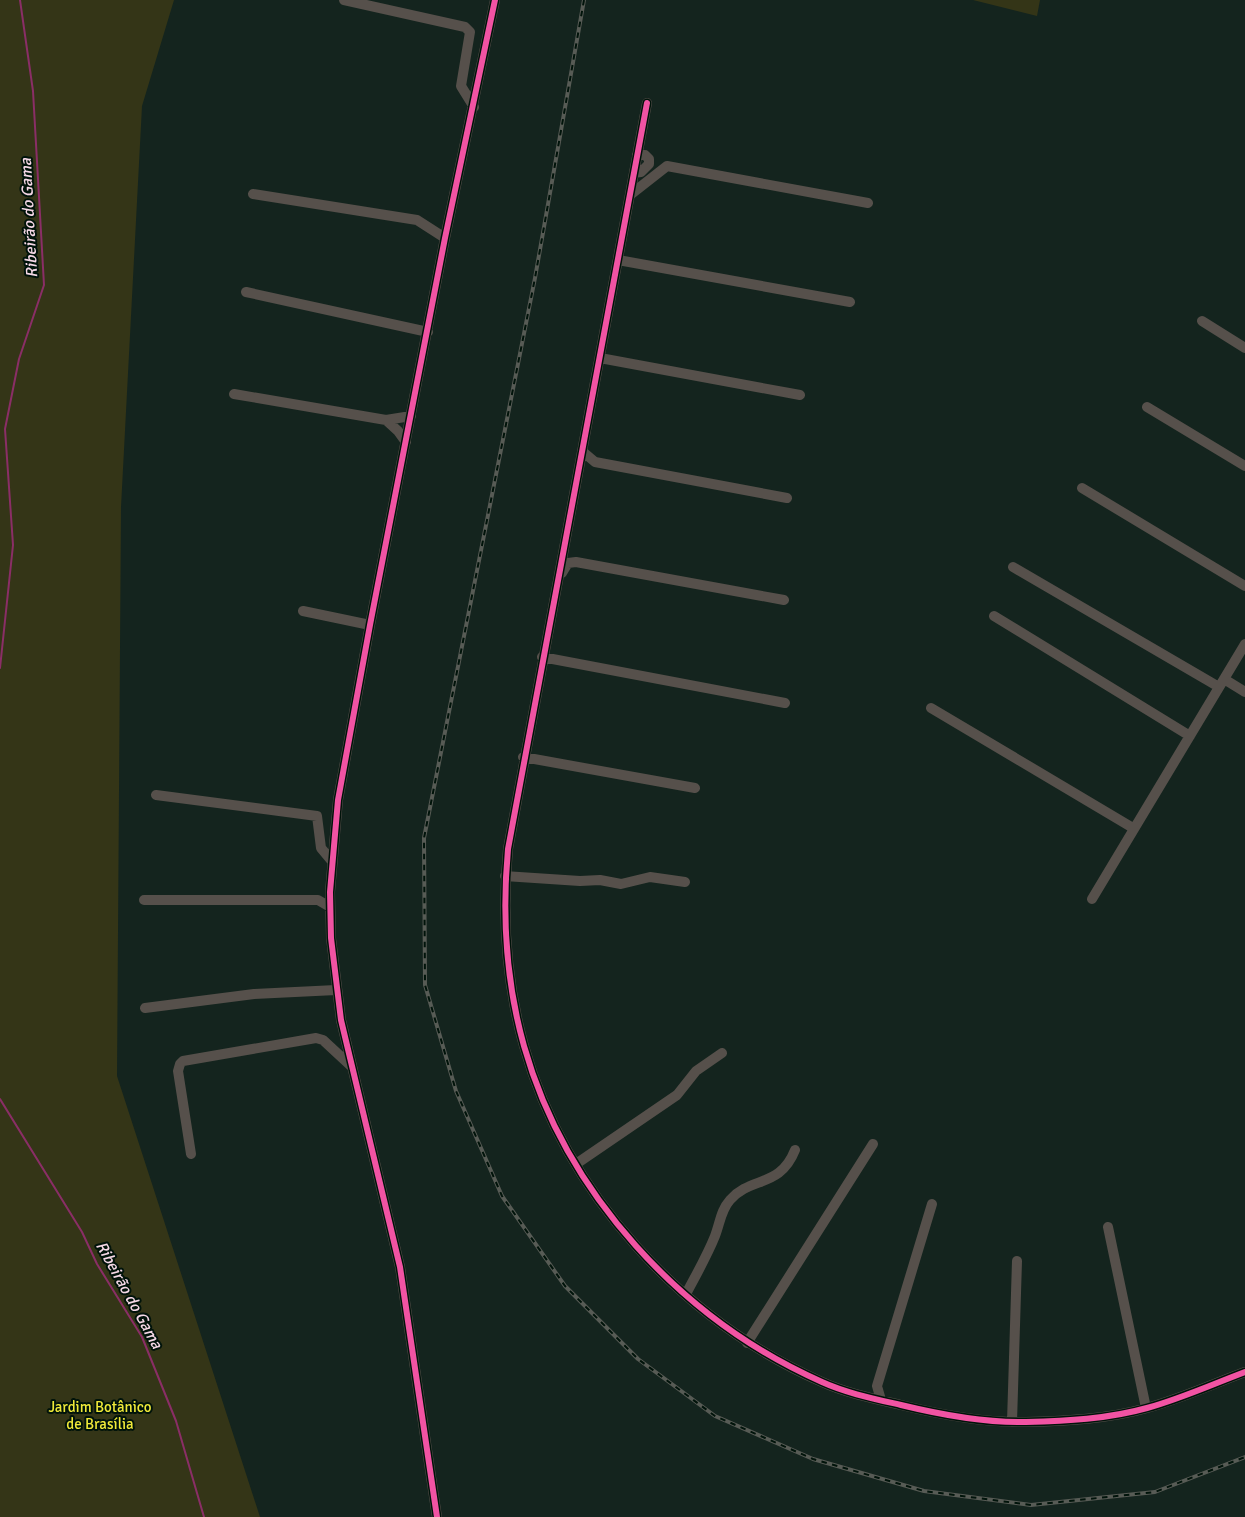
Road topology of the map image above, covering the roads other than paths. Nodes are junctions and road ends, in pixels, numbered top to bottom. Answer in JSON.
{"nodes":[{"id":1,"x":344,"y":0,"type":"edge"},
{"id":2,"x":495,"y":0,"type":"edge"},
{"id":3,"x":647,"y":103,"type":"dead end"},
{"id":4,"x":474,"y":107,"type":"junction"},
{"id":5,"x":253,"y":194,"type":"dead end"},
{"id":6,"x":630,"y":195,"type":"junction"},
{"id":7,"x":868,"y":203,"type":"dead end"},
{"id":8,"x":446,"y":238,"type":"junction"},
{"id":9,"x":618,"y":260,"type":"junction"},
{"id":10,"x":246,"y":292,"type":"dead end"},
{"id":11,"x":850,"y":302,"type":"dead end"},
{"id":12,"x":1202,"y":322,"type":"dead end"},
{"id":13,"x":428,"y":332,"type":"junction"},
{"id":14,"x":1245,"y":348,"type":"edge"},
{"id":15,"x":600,"y":358,"type":"junction"},
{"id":16,"x":234,"y":394,"type":"dead end"},
{"id":17,"x":800,"y":395,"type":"dead end"},
{"id":18,"x":1147,"y":407,"type":"dead end"},
{"id":19,"x":411,"y":416,"type":"junction"},
{"id":20,"x":386,"y":420,"type":"junction"},
{"id":21,"x":406,"y":442,"type":"junction"},
{"id":22,"x":582,"y":452,"type":"junction"},
{"id":23,"x":595,"y":462,"type":"junction"},
{"id":24,"x":1245,"y":466,"type":"edge"},
{"id":25,"x":579,"y":468,"type":"junction"},
{"id":26,"x":1082,"y":488,"type":"dead end"},
{"id":27,"x":787,"y":498,"type":"dead end"},
{"id":28,"x":1013,"y":567,"type":"dead end"},
{"id":29,"x":558,"y":581,"type":"junction"},
{"id":30,"x":1245,"y":586,"type":"edge"},
{"id":31,"x":784,"y":600,"type":"dead end"},
{"id":32,"x":303,"y":611,"type":"dead end"},
{"id":33,"x":994,"y":616,"type":"dead end"},
{"id":34,"x":370,"y":625,"type":"junction"},
{"id":35,"x":1245,"y":644,"type":"edge"},
{"id":36,"x":542,"y":657,"type":"junction"},
{"id":37,"x":1222,"y":684,"type":"junction"},
{"id":38,"x":1245,"y":692,"type":"edge"},
{"id":39,"x":785,"y":703,"type":"dead end"},
{"id":40,"x":931,"y":708,"type":"dead end"},
{"id":41,"x":1190,"y":736,"type":"junction"},
{"id":42,"x":523,"y":757,"type":"junction"},
{"id":43,"x":695,"y":788,"type":"dead end"},
{"id":44,"x":156,"y":795,"type":"dead end"},
{"id":45,"x":1133,"y":828,"type":"junction"},
{"id":46,"x":331,"y":860,"type":"junction"},
{"id":47,"x":506,"y":876,"type":"junction"},
{"id":48,"x":685,"y":882,"type":"dead end"},
{"id":49,"x":330,"y":892,"type":"junction"},
{"id":50,"x":1092,"y":899,"type":"dead end"},
{"id":51,"x":144,"y":900,"type":"dead end"},
{"id":52,"x":318,"y":900,"type":"junction"},
{"id":53,"x":330,"y":907,"type":"junction"},
{"id":54,"x":336,"y":990,"type":"junction"},
{"id":55,"x":145,"y":1008,"type":"dead end"},
{"id":56,"x":722,"y":1053,"type":"dead end"},
{"id":57,"x":351,"y":1067,"type":"junction"},
{"id":58,"x":873,"y":1144,"type":"dead end"},
{"id":59,"x":795,"y":1150,"type":"dead end"},
{"id":60,"x":191,"y":1154,"type":"dead end"},
{"id":61,"x":576,"y":1164,"type":"junction"},
{"id":62,"x":932,"y":1204,"type":"dead end"},
{"id":63,"x":1108,"y":1227,"type":"dead end"},
{"id":64,"x":1017,"y":1261,"type":"dead end"},
{"id":65,"x":686,"y":1294,"type":"junction"},
{"id":66,"x":747,"y":1343,"type":"junction"},
{"id":67,"x":1245,"y":1372,"type":"edge"},
{"id":68,"x":877,"y":1386,"type":"junction"},
{"id":69,"x":865,"y":1396,"type":"junction"},
{"id":70,"x":880,"y":1400,"type":"junction"},
{"id":71,"x":1146,"y":1408,"type":"junction"},
{"id":72,"x":1012,"y":1422,"type":"junction"},
{"id":73,"x":437,"y":1517,"type":"edge"}],
"edges":[{"from":1,"to":4,"type":"street"},
{"from":2,"to":4,"type":"street"},
{"from":3,"to":6,"type":"street"},
{"from":4,"to":8,"type":"street"},
{"from":5,"to":8,"type":"street"},
{"from":6,"to":7,"type":"street"},
{"from":6,"to":9,"type":"street"},
{"from":8,"to":13,"type":"street"},
{"from":9,"to":11,"type":"street"},
{"from":9,"to":15,"type":"street"},
{"from":10,"to":13,"type":"street"},
{"from":12,"to":14,"type":"street"},
{"from":13,"to":19,"type":"street"},
{"from":15,"to":17,"type":"street"},
{"from":15,"to":22,"type":"street"},
{"from":16,"to":20,"type":"street"},
{"from":18,"to":24,"type":"street"},
{"from":19,"to":20,"type":"street"},
{"from":19,"to":21,"type":"street"},
{"from":20,"to":21,"type":"street"},
{"from":21,"to":34,"type":"street"},
{"from":22,"to":23,"type":"street"},
{"from":22,"to":25,"type":"street"},
{"from":23,"to":25,"type":"street"},
{"from":23,"to":27,"type":"street"},
{"from":25,"to":29,"type":"street"},
{"from":26,"to":30,"type":"street"},
{"from":28,"to":37,"type":"street"},
{"from":29,"to":31,"type":"street"},
{"from":29,"to":36,"type":"street"},
{"from":32,"to":34,"type":"street"},
{"from":33,"to":41,"type":"street"},
{"from":34,"to":46,"type":"street"},
{"from":35,"to":37,"type":"street"},
{"from":36,"to":39,"type":"street"},
{"from":36,"to":42,"type":"street"},
{"from":37,"to":38,"type":"street"},
{"from":37,"to":41,"type":"street"},
{"from":40,"to":45,"type":"street"},
{"from":41,"to":45,"type":"street"},
{"from":42,"to":43,"type":"street"},
{"from":42,"to":47,"type":"street"},
{"from":44,"to":46,"type":"street"},
{"from":45,"to":50,"type":"street"},
{"from":46,"to":49,"type":"street"},
{"from":47,"to":48,"type":"street"},
{"from":47,"to":61,"type":"street"},
{"from":49,"to":52,"type":"street"},
{"from":49,"to":53,"type":"street"},
{"from":51,"to":52,"type":"street"},
{"from":52,"to":53,"type":"street"},
{"from":53,"to":54,"type":"street"},
{"from":54,"to":55,"type":"street"},
{"from":54,"to":57,"type":"street"},
{"from":56,"to":61,"type":"street"},
{"from":57,"to":60,"type":"street"},
{"from":57,"to":73,"type":"street"},
{"from":58,"to":66,"type":"street"},
{"from":59,"to":65,"type":"street"},
{"from":61,"to":65,"type":"street"},
{"from":62,"to":68,"type":"street"},
{"from":63,"to":71,"type":"street"},
{"from":64,"to":72,"type":"street"},
{"from":65,"to":66,"type":"street"},
{"from":66,"to":69,"type":"street"},
{"from":67,"to":71,"type":"street"},
{"from":68,"to":69,"type":"street"},
{"from":68,"to":70,"type":"street"},
{"from":69,"to":70,"type":"street"},
{"from":70,"to":72,"type":"street"},
{"from":71,"to":72,"type":"street"}]}
